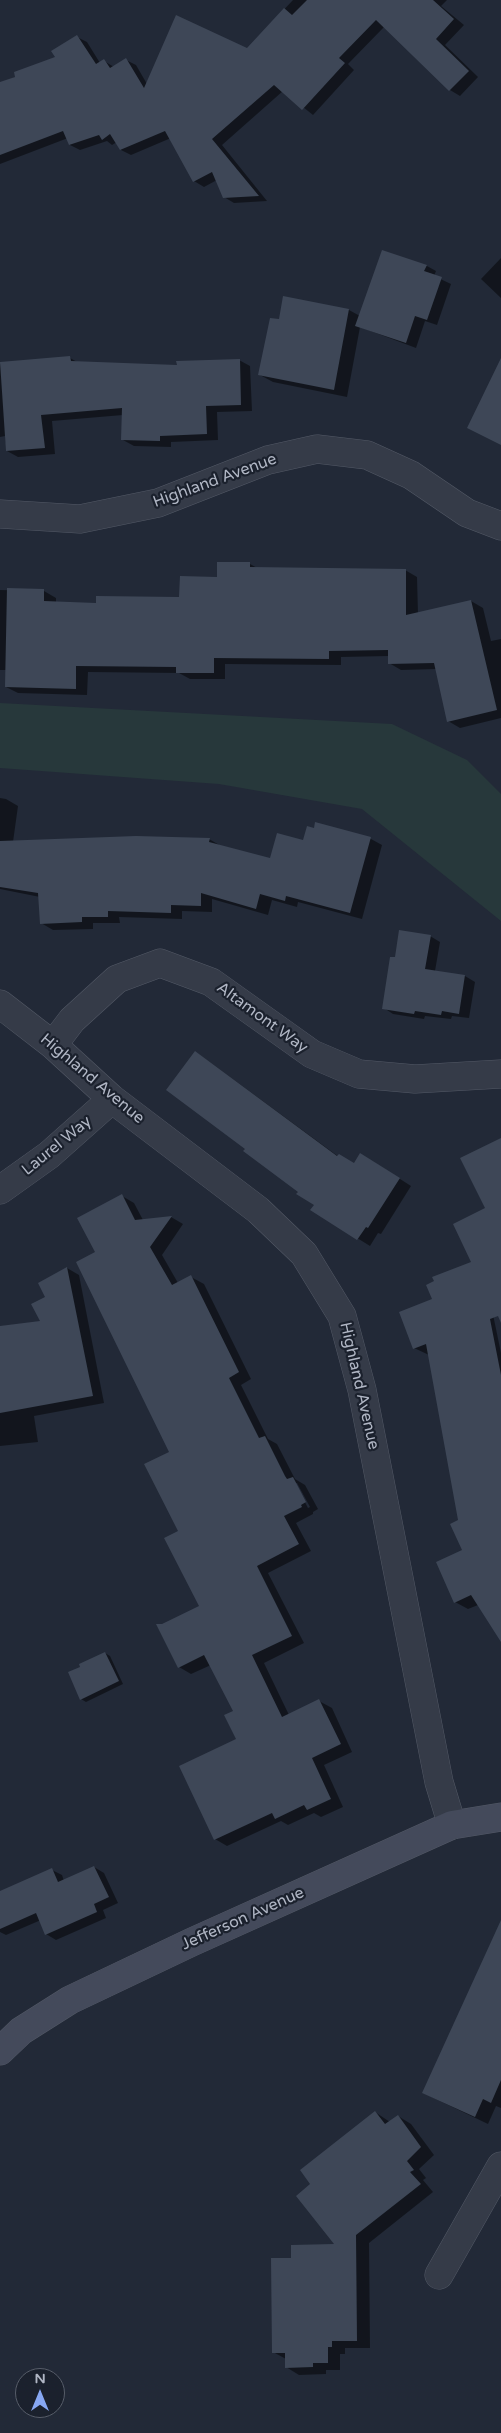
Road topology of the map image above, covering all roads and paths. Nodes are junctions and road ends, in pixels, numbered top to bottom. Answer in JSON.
{"nodes":[{"id":1,"x":0,"y":514,"type":"edge"},
{"id":2,"x":501,"y":526,"type":"edge"},
{"id":3,"x":0,"y":1004,"type":"edge"},
{"id":4,"x":53,"y":1045,"type":"junction"},
{"id":5,"x":501,"y":1074,"type":"edge"},
{"id":6,"x":112,"y":1099,"type":"junction"},
{"id":7,"x":0,"y":1190,"type":"edge"},
{"id":8,"x":501,"y":1818,"type":"edge"},
{"id":9,"x":452,"y":1825,"type":"junction"},
{"id":10,"x":0,"y":2051,"type":"edge"},
{"id":11,"x":501,"y":2166,"type":"edge"},
{"id":12,"x":439,"y":2275,"type":"dead end"}],
"edges":[{"from":1,"to":2,"type":"street","name":"Highland Avenue"},
{"from":3,"to":4,"type":"street","name":"Highland Avenue"},
{"from":4,"to":5,"type":"street","name":"Altamont Way"},
{"from":4,"to":6,"type":"street","name":"Highland Avenue"},
{"from":6,"to":7,"type":"street","name":"Laurel Way"},
{"from":6,"to":9,"type":"street","name":"Highland Avenue"},
{"from":8,"to":9,"type":"street","name":"Jefferson Avenue"},
{"from":9,"to":10,"type":"street","name":"Jefferson Avenue"},
{"from":11,"to":12,"type":"street"}]}
